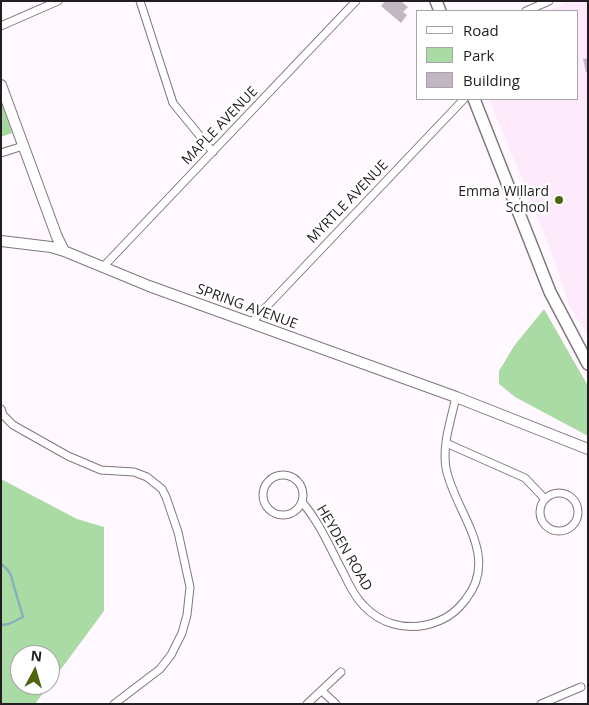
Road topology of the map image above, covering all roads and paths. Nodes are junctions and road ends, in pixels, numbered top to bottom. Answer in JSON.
{"nodes":[{"id":1,"x":58,"y":1,"type":"edge"},
{"id":2,"x":140,"y":1,"type":"edge"},
{"id":3,"x":356,"y":1,"type":"edge"},
{"id":4,"x":549,"y":1,"type":"edge"},
{"id":5,"x":528,"y":10,"type":"edge"},
{"id":6,"x":1,"y":26,"type":"edge"},
{"id":7,"x":1,"y":85,"type":"edge"},
{"id":8,"x":463,"y":100,"type":"edge"},
{"id":9,"x":474,"y":100,"type":"edge"},
{"id":10,"x":23,"y":146,"type":"junction"},
{"id":11,"x":213,"y":152,"type":"junction"},
{"id":12,"x":1,"y":153,"type":"edge"},
{"id":13,"x":1,"y":241,"type":"edge"},
{"id":14,"x":64,"y":251,"type":"junction"},
{"id":15,"x":103,"y":267,"type":"junction"},
{"id":16,"x":251,"y":323,"type":"junction"},
{"id":17,"x":588,"y":364,"type":"edge"},
{"id":18,"x":456,"y":397,"type":"junction"},
{"id":19,"x":1,"y":409,"type":"edge"},
{"id":20,"x":446,"y":443,"type":"junction"},
{"id":21,"x":588,"y":449,"type":"edge"},
{"id":22,"x":545,"y":499,"type":"junction"},
{"id":23,"x":302,"y":502,"type":"junction"},
{"id":24,"x":341,"y":672,"type":"dead end"},
{"id":25,"x":581,"y":688,"type":"dead end"},
{"id":26,"x":322,"y":691,"type":"junction"},
{"id":27,"x":545,"y":703,"type":"edge"},
{"id":28,"x":114,"y":704,"type":"edge"},
{"id":29,"x":307,"y":704,"type":"edge"},
{"id":30,"x":336,"y":704,"type":"edge"}],
"edges":[{"from":1,"to":6,"type":"street"},
{"from":2,"to":11,"type":"street"},
{"from":3,"to":11,"type":"street","name":"MAPLE AVENUE"},
{"from":4,"to":5,"type":"street"},
{"from":7,"to":10,"type":"street"},
{"from":8,"to":16,"type":"street","name":"MYRTLE AVENUE"},
{"from":9,"to":17,"type":"main road"},
{"from":10,"to":12,"type":"street"},
{"from":10,"to":14,"type":"street"},
{"from":11,"to":15,"type":"street","name":"MAPLE AVENUE"},
{"from":13,"to":14,"type":"street","name":"SPRING AVENUE"},
{"from":14,"to":15,"type":"street","name":"SPRING AVENUE"},
{"from":15,"to":16,"type":"street","name":"SPRING AVENUE"},
{"from":16,"to":18,"type":"street","name":"SPRING AVENUE"},
{"from":18,"to":20,"type":"street","name":"HEYDEN ROAD"},
{"from":18,"to":21,"type":"street","name":"SPRING AVENUE"},
{"from":19,"to":28,"type":"street"},
{"from":20,"to":22,"type":"street"},
{"from":20,"to":23,"type":"street","name":"HEYDEN ROAD"},
{"from":22,"to":22,"type":"street"},
{"from":23,"to":23,"type":"street","name":"HEYDEN ROAD"},
{"from":24,"to":26,"type":"street"},
{"from":25,"to":27,"type":"street"},
{"from":26,"to":29,"type":"street"},
{"from":26,"to":30,"type":"street"}]}
